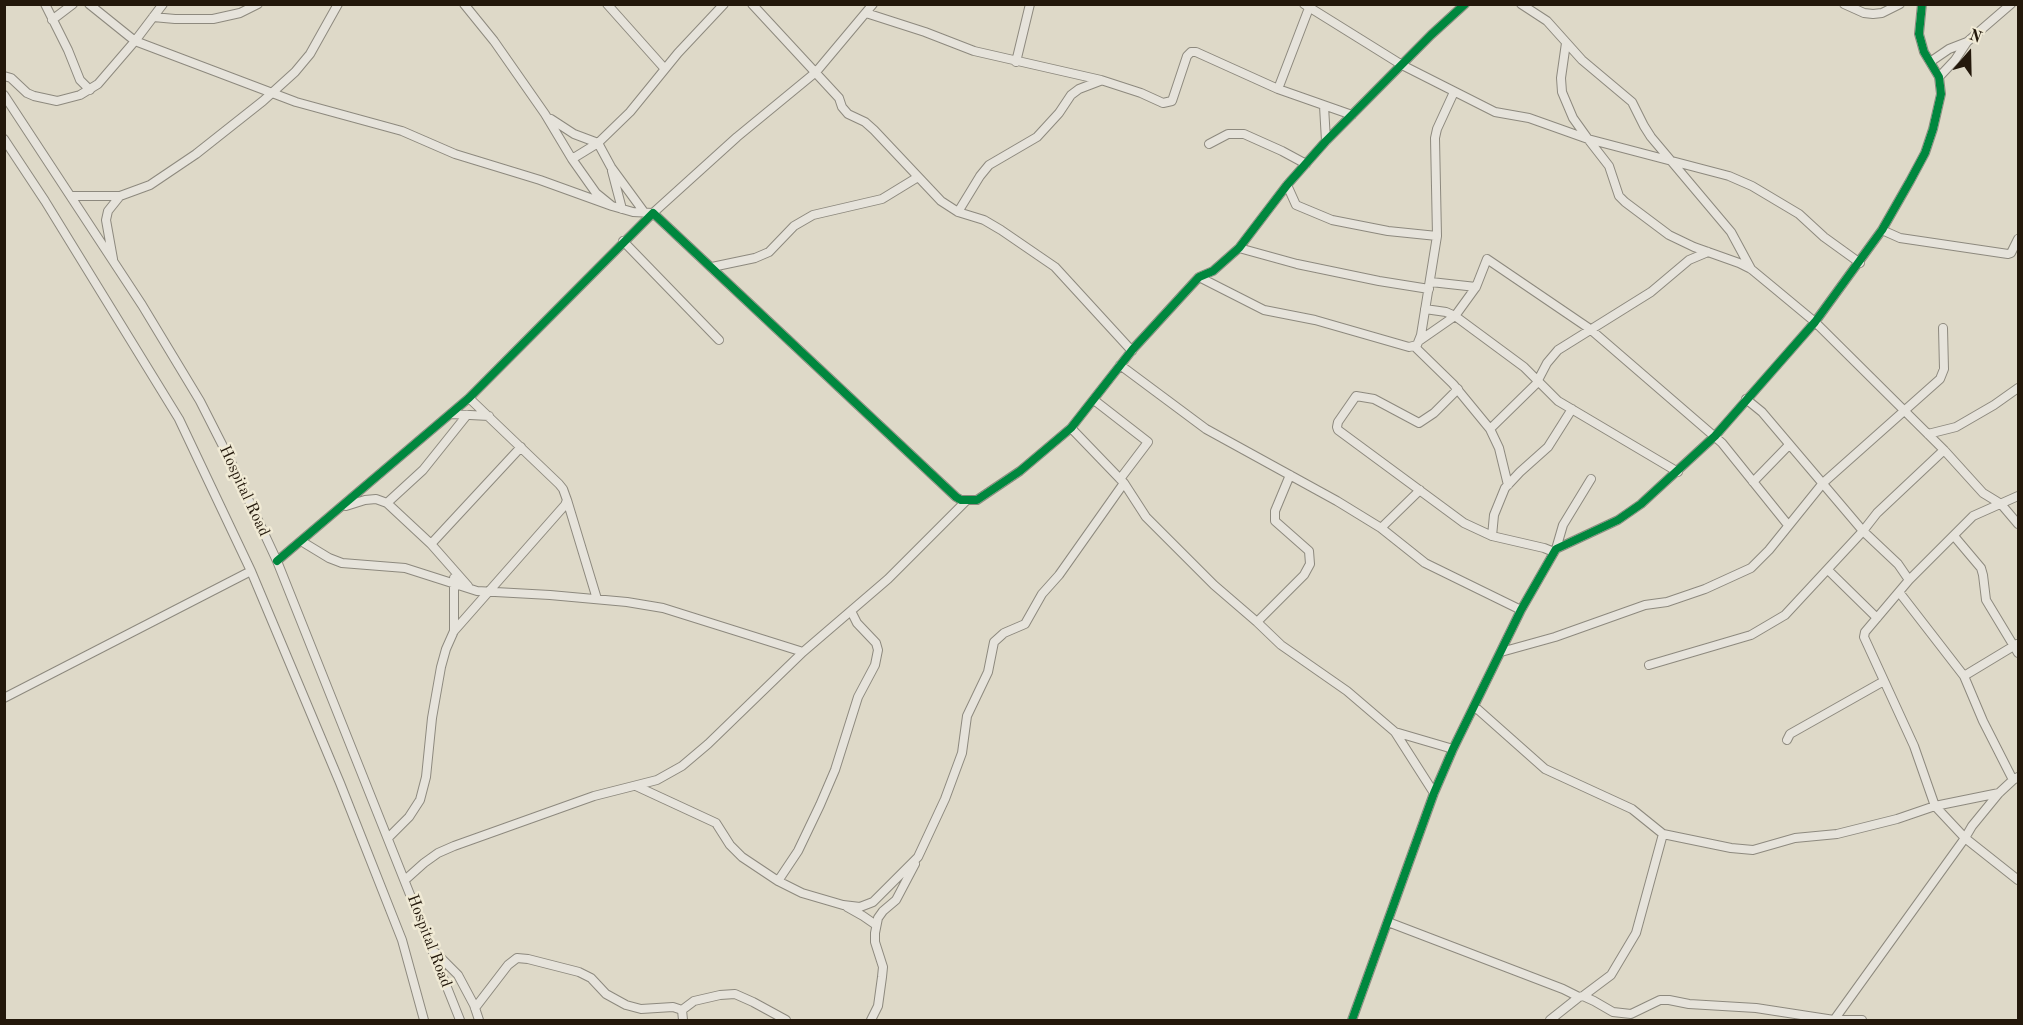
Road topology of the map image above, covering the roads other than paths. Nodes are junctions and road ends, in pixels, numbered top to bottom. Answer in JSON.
{"nodes":[{"id":1,"x":45,"y":4,"type":"edge"},
{"id":2,"x":73,"y":4,"type":"edge"},
{"id":3,"x":89,"y":4,"type":"edge"},
{"id":4,"x":163,"y":4,"type":"edge"},
{"id":5,"x":258,"y":4,"type":"edge"},
{"id":6,"x":338,"y":4,"type":"edge"},
{"id":7,"x":464,"y":4,"type":"edge"},
{"id":8,"x":607,"y":4,"type":"edge"},
{"id":9,"x":724,"y":4,"type":"edge"},
{"id":10,"x":752,"y":4,"type":"edge"},
{"id":11,"x":873,"y":4,"type":"edge"},
{"id":12,"x":1030,"y":4,"type":"edge"},
{"id":13,"x":1465,"y":4,"type":"edge"},
{"id":14,"x":1521,"y":4,"type":"edge"},
{"id":15,"x":1844,"y":4,"type":"edge"},
{"id":16,"x":1900,"y":4,"type":"edge"},
{"id":17,"x":1922,"y":4,"type":"edge"},
{"id":18,"x":2011,"y":4,"type":"edge"},
{"id":19,"x":1306,"y":6,"type":"edge"},
{"id":20,"x":867,"y":13,"type":"junction"},
{"id":21,"x":153,"y":17,"type":"junction"},
{"id":22,"x":52,"y":20,"type":"junction"},
{"id":23,"x":135,"y":41,"type":"junction"},
{"id":24,"x":1967,"y":42,"type":"junction"},
{"id":25,"x":1566,"y":43,"type":"junction"},
{"id":26,"x":1016,"y":62,"type":"junction"},
{"id":27,"x":1930,"y":62,"type":"junction"},
{"id":28,"x":1402,"y":64,"type":"junction"},
{"id":29,"x":665,"y":69,"type":"junction"},
{"id":30,"x":816,"y":72,"type":"junction"},
{"id":31,"x":1076,"y":75,"type":"junction"},
{"id":32,"x":4,"y":76,"type":"edge"},
{"id":33,"x":1939,"y":77,"type":"junction"},
{"id":34,"x":1101,"y":80,"type":"junction"},
{"id":35,"x":1079,"y":89,"type":"junction"},
{"id":36,"x":1278,"y":89,"type":"junction"},
{"id":37,"x":90,"y":90,"type":"junction"},
{"id":38,"x":1454,"y":92,"type":"junction"},
{"id":39,"x":271,"y":93,"type":"junction"},
{"id":40,"x":4,"y":95,"type":"edge"},
{"id":41,"x":1324,"y":106,"type":"junction"},
{"id":42,"x":545,"y":114,"type":"junction"},
{"id":43,"x":1352,"y":115,"type":"junction"},
{"id":44,"x":4,"y":139,"type":"edge"},
{"id":45,"x":1588,"y":139,"type":"junction"},
{"id":46,"x":1326,"y":141,"type":"junction"},
{"id":47,"x":598,"y":142,"type":"junction"},
{"id":48,"x":1209,"y":144,"type":"dead end"},
{"id":49,"x":572,"y":159,"type":"junction"},
{"id":50,"x":1670,"y":160,"type":"junction"},
{"id":51,"x":1306,"y":164,"type":"junction"},
{"id":52,"x":611,"y":167,"type":"junction"},
{"id":53,"x":918,"y":177,"type":"junction"},
{"id":54,"x":1287,"y":185,"type":"junction"},
{"id":55,"x":71,"y":196,"type":"junction"},
{"id":56,"x":120,"y":196,"type":"junction"},
{"id":57,"x":612,"y":206,"type":"junction"},
{"id":58,"x":622,"y":209,"type":"junction"},
{"id":59,"x":649,"y":212,"type":"junction"},
{"id":60,"x":958,"y":212,"type":"junction"},
{"id":61,"x":1882,"y":230,"type":"junction"},
{"id":62,"x":1437,"y":236,"type":"junction"},
{"id":63,"x":2019,"y":239,"type":"edge"},
{"id":64,"x":623,"y":242,"type":"junction"},
{"id":65,"x":1239,"y":248,"type":"junction"},
{"id":66,"x":1708,"y":252,"type":"junction"},
{"id":67,"x":114,"y":263,"type":"junction"},
{"id":68,"x":1860,"y":263,"type":"junction"},
{"id":69,"x":712,"y":267,"type":"junction"},
{"id":70,"x":1751,"y":269,"type":"junction"},
{"id":71,"x":1200,"y":277,"type":"junction"},
{"id":72,"x":1430,"y":286,"type":"junction"},
{"id":73,"x":1476,"y":286,"type":"junction"},
{"id":74,"x":1425,"y":309,"type":"junction"},
{"id":75,"x":1455,"y":316,"type":"junction"},
{"id":76,"x":1815,"y":322,"type":"junction"},
{"id":77,"x":1942,"y":327,"type":"dead end"},
{"id":78,"x":1590,"y":329,"type":"junction"},
{"id":79,"x":719,"y":340,"type":"dead end"},
{"id":80,"x":1417,"y":344,"type":"junction"},
{"id":81,"x":1132,"y":351,"type":"junction"},
{"id":82,"x":1120,"y":365,"type":"junction"},
{"id":83,"x":1539,"y":380,"type":"junction"},
{"id":84,"x":2019,"y":388,"type":"edge"},
{"id":85,"x":1458,"y":389,"type":"junction"},
{"id":86,"x":469,"y":398,"type":"junction"},
{"id":87,"x":1746,"y":399,"type":"junction"},
{"id":88,"x":1094,"y":400,"type":"junction"},
{"id":89,"x":1572,"y":409,"type":"junction"},
{"id":90,"x":1904,"y":410,"type":"junction"},
{"id":91,"x":451,"y":414,"type":"junction"},
{"id":92,"x":467,"y":415,"type":"junction"},
{"id":93,"x":489,"y":416,"type":"junction"},
{"id":94,"x":1071,"y":428,"type":"junction"},
{"id":95,"x":1490,"y":429,"type":"junction"},
{"id":96,"x":1928,"y":434,"type":"junction"},
{"id":97,"x":1715,"y":436,"type":"junction"},
{"id":98,"x":1788,"y":446,"type":"junction"},
{"id":99,"x":521,"y":447,"type":"junction"},
{"id":100,"x":1944,"y":450,"type":"junction"},
{"id":101,"x":1678,"y":472,"type":"junction"},
{"id":102,"x":1290,"y":475,"type":"junction"},
{"id":103,"x":1591,"y":480,"type":"dead end"},
{"id":104,"x":1122,"y":481,"type":"junction"},
{"id":105,"x":1753,"y":482,"type":"junction"},
{"id":106,"x":1823,"y":483,"type":"junction"},
{"id":107,"x":1508,"y":485,"type":"junction"},
{"id":108,"x":1420,"y":490,"type":"junction"},
{"id":109,"x":2019,"y":496,"type":"edge"},
{"id":110,"x":567,"y":501,"type":"junction"},
{"id":111,"x":966,"y":501,"type":"junction"},
{"id":112,"x":387,"y":503,"type":"junction"},
{"id":113,"x":2001,"y":504,"type":"junction"},
{"id":114,"x":342,"y":508,"type":"junction"},
{"id":115,"x":2019,"y":524,"type":"edge"},
{"id":116,"x":1788,"y":525,"type":"junction"},
{"id":117,"x":1381,"y":528,"type":"junction"},
{"id":118,"x":1863,"y":531,"type":"junction"},
{"id":119,"x":1492,"y":536,"type":"junction"},
{"id":120,"x":1954,"y":536,"type":"junction"},
{"id":121,"x":301,"y":541,"type":"junction"},
{"id":122,"x":431,"y":544,"type":"junction"},
{"id":123,"x":1555,"y":551,"type":"junction"},
{"id":124,"x":277,"y":561,"type":"junction"},
{"id":125,"x":1828,"y":570,"type":"junction"},
{"id":126,"x":251,"y":571,"type":"junction"},
{"id":127,"x":454,"y":571,"type":"junction"},
{"id":128,"x":1909,"y":580,"type":"junction"},
{"id":129,"x":454,"y":583,"type":"junction"},
{"id":130,"x":471,"y":588,"type":"junction"},
{"id":131,"x":489,"y":591,"type":"junction"},
{"id":132,"x":1899,"y":592,"type":"junction"},
{"id":133,"x":597,"y":599,"type":"junction"},
{"id":134,"x":1521,"y":610,"type":"junction"},
{"id":135,"x":851,"y":611,"type":"junction"},
{"id":136,"x":1877,"y":618,"type":"junction"},
{"id":137,"x":1257,"y":622,"type":"junction"},
{"id":138,"x":454,"y":631,"type":"junction"},
{"id":139,"x":2017,"y":648,"type":"edge"},
{"id":140,"x":803,"y":652,"type":"junction"},
{"id":141,"x":1501,"y":652,"type":"junction"},
{"id":142,"x":1649,"y":665,"type":"dead end"},
{"id":143,"x":1964,"y":676,"type":"junction"},
{"id":144,"x":1884,"y":681,"type":"junction"},
{"id":145,"x":4,"y":698,"type":"edge"},
{"id":146,"x":1474,"y":706,"type":"junction"},
{"id":147,"x":1395,"y":732,"type":"junction"},
{"id":148,"x":1786,"y":740,"type":"dead end"},
{"id":149,"x":1453,"y":748,"type":"junction"},
{"id":150,"x":2016,"y":779,"type":"edge"},
{"id":151,"x":636,"y":786,"type":"junction"},
{"id":152,"x":1434,"y":793,"type":"junction"},
{"id":153,"x":1999,"y":793,"type":"junction"},
{"id":154,"x":1935,"y":806,"type":"junction"},
{"id":155,"x":1663,"y":834,"type":"junction"},
{"id":156,"x":388,"y":838,"type":"junction"},
{"id":157,"x":1965,"y":838,"type":"junction"},
{"id":158,"x":918,"y":857,"type":"junction"},
{"id":159,"x":405,"y":880,"type":"junction"},
{"id":160,"x":2019,"y":880,"type":"edge"},
{"id":161,"x":778,"y":881,"type":"junction"},
{"id":162,"x":843,"y":905,"type":"junction"},
{"id":163,"x":1388,"y":922,"type":"junction"},
{"id":164,"x":876,"y":925,"type":"junction"},
{"id":165,"x":433,"y":950,"type":"junction"},
{"id":166,"x":1581,"y":997,"type":"junction"},
{"id":167,"x":475,"y":1008,"type":"junction"},
{"id":168,"x":682,"y":1010,"type":"junction"},
{"id":169,"x":424,"y":1020,"type":"edge"},
{"id":170,"x":460,"y":1020,"type":"edge"},
{"id":171,"x":479,"y":1020,"type":"edge"},
{"id":172,"x":683,"y":1020,"type":"edge"},
{"id":173,"x":786,"y":1020,"type":"edge"},
{"id":174,"x":871,"y":1020,"type":"edge"},
{"id":175,"x":1352,"y":1020,"type":"edge"},
{"id":176,"x":1550,"y":1020,"type":"edge"},
{"id":177,"x":1834,"y":1020,"type":"edge"},
{"id":178,"x":1862,"y":1020,"type":"edge"}],
"edges":[{"from":1,"to":22,"type":"street"},
{"from":2,"to":22,"type":"street"},
{"from":3,"to":23,"type":"street"},
{"from":4,"to":21,"type":"street"},
{"from":5,"to":21,"type":"street"},
{"from":6,"to":39,"type":"street"},
{"from":7,"to":42,"type":"street"},
{"from":8,"to":29,"type":"street"},
{"from":9,"to":29,"type":"street"},
{"from":10,"to":30,"type":"street"},
{"from":11,"to":20,"type":"street"},
{"from":12,"to":26,"type":"street"},
{"from":13,"to":28,"type":"street"},
{"from":14,"to":25,"type":"street"},
{"from":15,"to":16,"type":"street"},
{"from":17,"to":27,"type":"street"},
{"from":18,"to":24,"type":"street"},
{"from":19,"to":28,"type":"street"},
{"from":19,"to":36,"type":"street"},
{"from":20,"to":26,"type":"street"},
{"from":20,"to":30,"type":"street"},
{"from":21,"to":23,"type":"street"},
{"from":22,"to":37,"type":"street"},
{"from":23,"to":37,"type":"street"},
{"from":23,"to":39,"type":"street"},
{"from":24,"to":27,"type":"street"},
{"from":24,"to":33,"type":"street"},
{"from":25,"to":45,"type":"street"},
{"from":25,"to":50,"type":"street"},
{"from":26,"to":31,"type":"street"},
{"from":27,"to":33,"type":"street"},
{"from":28,"to":38,"type":"street"},
{"from":28,"to":43,"type":"street"},
{"from":29,"to":47,"type":"street"},
{"from":30,"to":53,"type":"street"},
{"from":30,"to":59,"type":"street"},
{"from":31,"to":34,"type":"street"},
{"from":31,"to":35,"type":"street"},
{"from":32,"to":37,"type":"street"},
{"from":33,"to":61,"type":"street"},
{"from":34,"to":35,"type":"street"},
{"from":34,"to":36,"type":"street"},
{"from":35,"to":60,"type":"street"},
{"from":36,"to":41,"type":"street"},
{"from":38,"to":45,"type":"street"},
{"from":38,"to":62,"type":"street"},
{"from":39,"to":56,"type":"street"},
{"from":39,"to":57,"type":"street"},
{"from":40,"to":55,"type":"street","name":"Hospital Road"},
{"from":41,"to":43,"type":"street"},
{"from":41,"to":46,"type":"street"},
{"from":42,"to":47,"type":"street"},
{"from":42,"to":49,"type":"street"},
{"from":43,"to":46,"type":"street"},
{"from":44,"to":126,"type":"street"},
{"from":45,"to":50,"type":"street"},
{"from":45,"to":66,"type":"street"},
{"from":46,"to":51,"type":"street"},
{"from":47,"to":49,"type":"street"},
{"from":47,"to":52,"type":"street"},
{"from":48,"to":51,"type":"street"},
{"from":49,"to":57,"type":"street"},
{"from":50,"to":68,"type":"street"},
{"from":50,"to":70,"type":"street"},
{"from":51,"to":54,"type":"street"},
{"from":52,"to":58,"type":"street"},
{"from":52,"to":59,"type":"street"},
{"from":53,"to":60,"type":"street"},
{"from":53,"to":69,"type":"street"},
{"from":54,"to":62,"type":"street"},
{"from":54,"to":65,"type":"street"},
{"from":55,"to":56,"type":"street"},
{"from":55,"to":67,"type":"street","name":"Hospital Road"},
{"from":56,"to":67,"type":"street"},
{"from":57,"to":58,"type":"street"},
{"from":58,"to":59,"type":"street"},
{"from":59,"to":64,"type":"street"},
{"from":59,"to":69,"type":"street"},
{"from":60,"to":81,"type":"street"},
{"from":61,"to":63,"type":"street"},
{"from":61,"to":68,"type":"street"},
{"from":62,"to":72,"type":"street"},
{"from":64,"to":79,"type":"street"},
{"from":64,"to":86,"type":"street"},
{"from":65,"to":71,"type":"street"},
{"from":65,"to":72,"type":"street"},
{"from":66,"to":70,"type":"street"},
{"from":66,"to":78,"type":"street"},
{"from":67,"to":124,"type":"street","name":"Hospital Road"},
{"from":68,"to":76,"type":"street"},
{"from":69,"to":111,"type":"street"},
{"from":70,"to":76,"type":"street"},
{"from":71,"to":80,"type":"street"},
{"from":71,"to":81,"type":"street"},
{"from":72,"to":73,"type":"street"},
{"from":72,"to":74,"type":"street"},
{"from":73,"to":75,"type":"street"},
{"from":73,"to":78,"type":"street"},
{"from":74,"to":75,"type":"street"},
{"from":74,"to":80,"type":"street"},
{"from":75,"to":80,"type":"street"},
{"from":75,"to":83,"type":"street"},
{"from":76,"to":87,"type":"street"},
{"from":76,"to":90,"type":"street"},
{"from":77,"to":90,"type":"street"},
{"from":78,"to":83,"type":"street"},
{"from":78,"to":97,"type":"street"},
{"from":80,"to":85,"type":"street"},
{"from":81,"to":82,"type":"street"},
{"from":82,"to":88,"type":"street"},
{"from":82,"to":102,"type":"street"},
{"from":83,"to":89,"type":"street"},
{"from":83,"to":95,"type":"street"},
{"from":84,"to":96,"type":"street"},
{"from":85,"to":95,"type":"street"},
{"from":85,"to":108,"type":"street"},
{"from":86,"to":91,"type":"street"},
{"from":86,"to":93,"type":"street"},
{"from":87,"to":97,"type":"street"},
{"from":87,"to":98,"type":"street"},
{"from":88,"to":94,"type":"street"},
{"from":88,"to":104,"type":"street"},
{"from":89,"to":101,"type":"street"},
{"from":89,"to":107,"type":"street"},
{"from":90,"to":96,"type":"street"},
{"from":90,"to":106,"type":"street"},
{"from":91,"to":92,"type":"street"},
{"from":91,"to":114,"type":"street"},
{"from":92,"to":93,"type":"street"},
{"from":92,"to":112,"type":"street"},
{"from":93,"to":99,"type":"street"},
{"from":94,"to":104,"type":"street"},
{"from":94,"to":111,"type":"street"},
{"from":95,"to":107,"type":"street"},
{"from":96,"to":100,"type":"street"},
{"from":97,"to":101,"type":"street"},
{"from":97,"to":105,"type":"street"},
{"from":98,"to":105,"type":"street"},
{"from":98,"to":106,"type":"street"},
{"from":99,"to":110,"type":"street"},
{"from":99,"to":122,"type":"street"},
{"from":100,"to":113,"type":"street"},
{"from":100,"to":118,"type":"street"},
{"from":101,"to":123,"type":"street"},
{"from":102,"to":117,"type":"street"},
{"from":102,"to":137,"type":"street"},
{"from":103,"to":123,"type":"street"},
{"from":104,"to":137,"type":"street"},
{"from":104,"to":158,"type":"street"},
{"from":105,"to":116,"type":"street"},
{"from":106,"to":116,"type":"street"},
{"from":106,"to":118,"type":"street"},
{"from":107,"to":119,"type":"street"},
{"from":108,"to":117,"type":"street"},
{"from":108,"to":119,"type":"street"},
{"from":109,"to":113,"type":"street"},
{"from":110,"to":131,"type":"street"},
{"from":110,"to":133,"type":"street"},
{"from":111,"to":135,"type":"street"},
{"from":112,"to":114,"type":"street"},
{"from":112,"to":122,"type":"street"},
{"from":113,"to":115,"type":"street"},
{"from":113,"to":120,"type":"street"},
{"from":114,"to":121,"type":"street"},
{"from":116,"to":141,"type":"street"},
{"from":117,"to":134,"type":"street"},
{"from":118,"to":125,"type":"street"},
{"from":118,"to":128,"type":"street"},
{"from":119,"to":123,"type":"street"},
{"from":120,"to":128,"type":"street"},
{"from":120,"to":139,"type":"street"},
{"from":121,"to":124,"type":"street"},
{"from":121,"to":129,"type":"street"},
{"from":122,"to":127,"type":"street"},
{"from":123,"to":134,"type":"street"},
{"from":124,"to":156,"type":"street","name":"Hospital Road"},
{"from":125,"to":136,"type":"street"},
{"from":125,"to":142,"type":"street"},
{"from":126,"to":145,"type":"street"},
{"from":126,"to":169,"type":"street"},
{"from":127,"to":129,"type":"street"},
{"from":127,"to":130,"type":"street"},
{"from":128,"to":132,"type":"street"},
{"from":129,"to":130,"type":"street"},
{"from":129,"to":138,"type":"street"},
{"from":130,"to":131,"type":"street"},
{"from":131,"to":133,"type":"street"},
{"from":131,"to":138,"type":"street"},
{"from":132,"to":136,"type":"street"},
{"from":132,"to":143,"type":"street"},
{"from":133,"to":140,"type":"street"},
{"from":134,"to":141,"type":"street"},
{"from":135,"to":140,"type":"street"},
{"from":135,"to":161,"type":"street"},
{"from":136,"to":144,"type":"street"},
{"from":137,"to":147,"type":"street"},
{"from":138,"to":156,"type":"street"},
{"from":139,"to":143,"type":"street"},
{"from":140,"to":151,"type":"street"},
{"from":141,"to":146,"type":"street"},
{"from":143,"to":150,"type":"street"},
{"from":144,"to":148,"type":"street"},
{"from":144,"to":154,"type":"street"},
{"from":146,"to":149,"type":"street"},
{"from":146,"to":155,"type":"street"},
{"from":147,"to":149,"type":"street"},
{"from":147,"to":152,"type":"street"},
{"from":149,"to":152,"type":"street"},
{"from":150,"to":153,"type":"street"},
{"from":151,"to":159,"type":"street"},
{"from":151,"to":161,"type":"street"},
{"from":152,"to":163,"type":"street"},
{"from":153,"to":154,"type":"street"},
{"from":153,"to":157,"type":"street"},
{"from":154,"to":155,"type":"street"},
{"from":154,"to":157,"type":"street"},
{"from":155,"to":166,"type":"street"},
{"from":156,"to":159,"type":"street","name":"Hospital Road"},
{"from":157,"to":160,"type":"street"},
{"from":157,"to":177,"type":"street"},
{"from":158,"to":162,"type":"street"},
{"from":158,"to":164,"type":"street"},
{"from":159,"to":165,"type":"street","name":"Hospital Road"},
{"from":161,"to":162,"type":"street"},
{"from":162,"to":164,"type":"street"},
{"from":163,"to":166,"type":"street"},
{"from":163,"to":175,"type":"street"},
{"from":164,"to":174,"type":"street"},
{"from":165,"to":167,"type":"street"},
{"from":165,"to":170,"type":"street","name":"Hospital Road"},
{"from":166,"to":176,"type":"street"},
{"from":166,"to":177,"type":"street"},
{"from":167,"to":168,"type":"street"},
{"from":167,"to":171,"type":"street"},
{"from":168,"to":172,"type":"street"},
{"from":168,"to":173,"type":"street"},
{"from":177,"to":178,"type":"street"}]}
